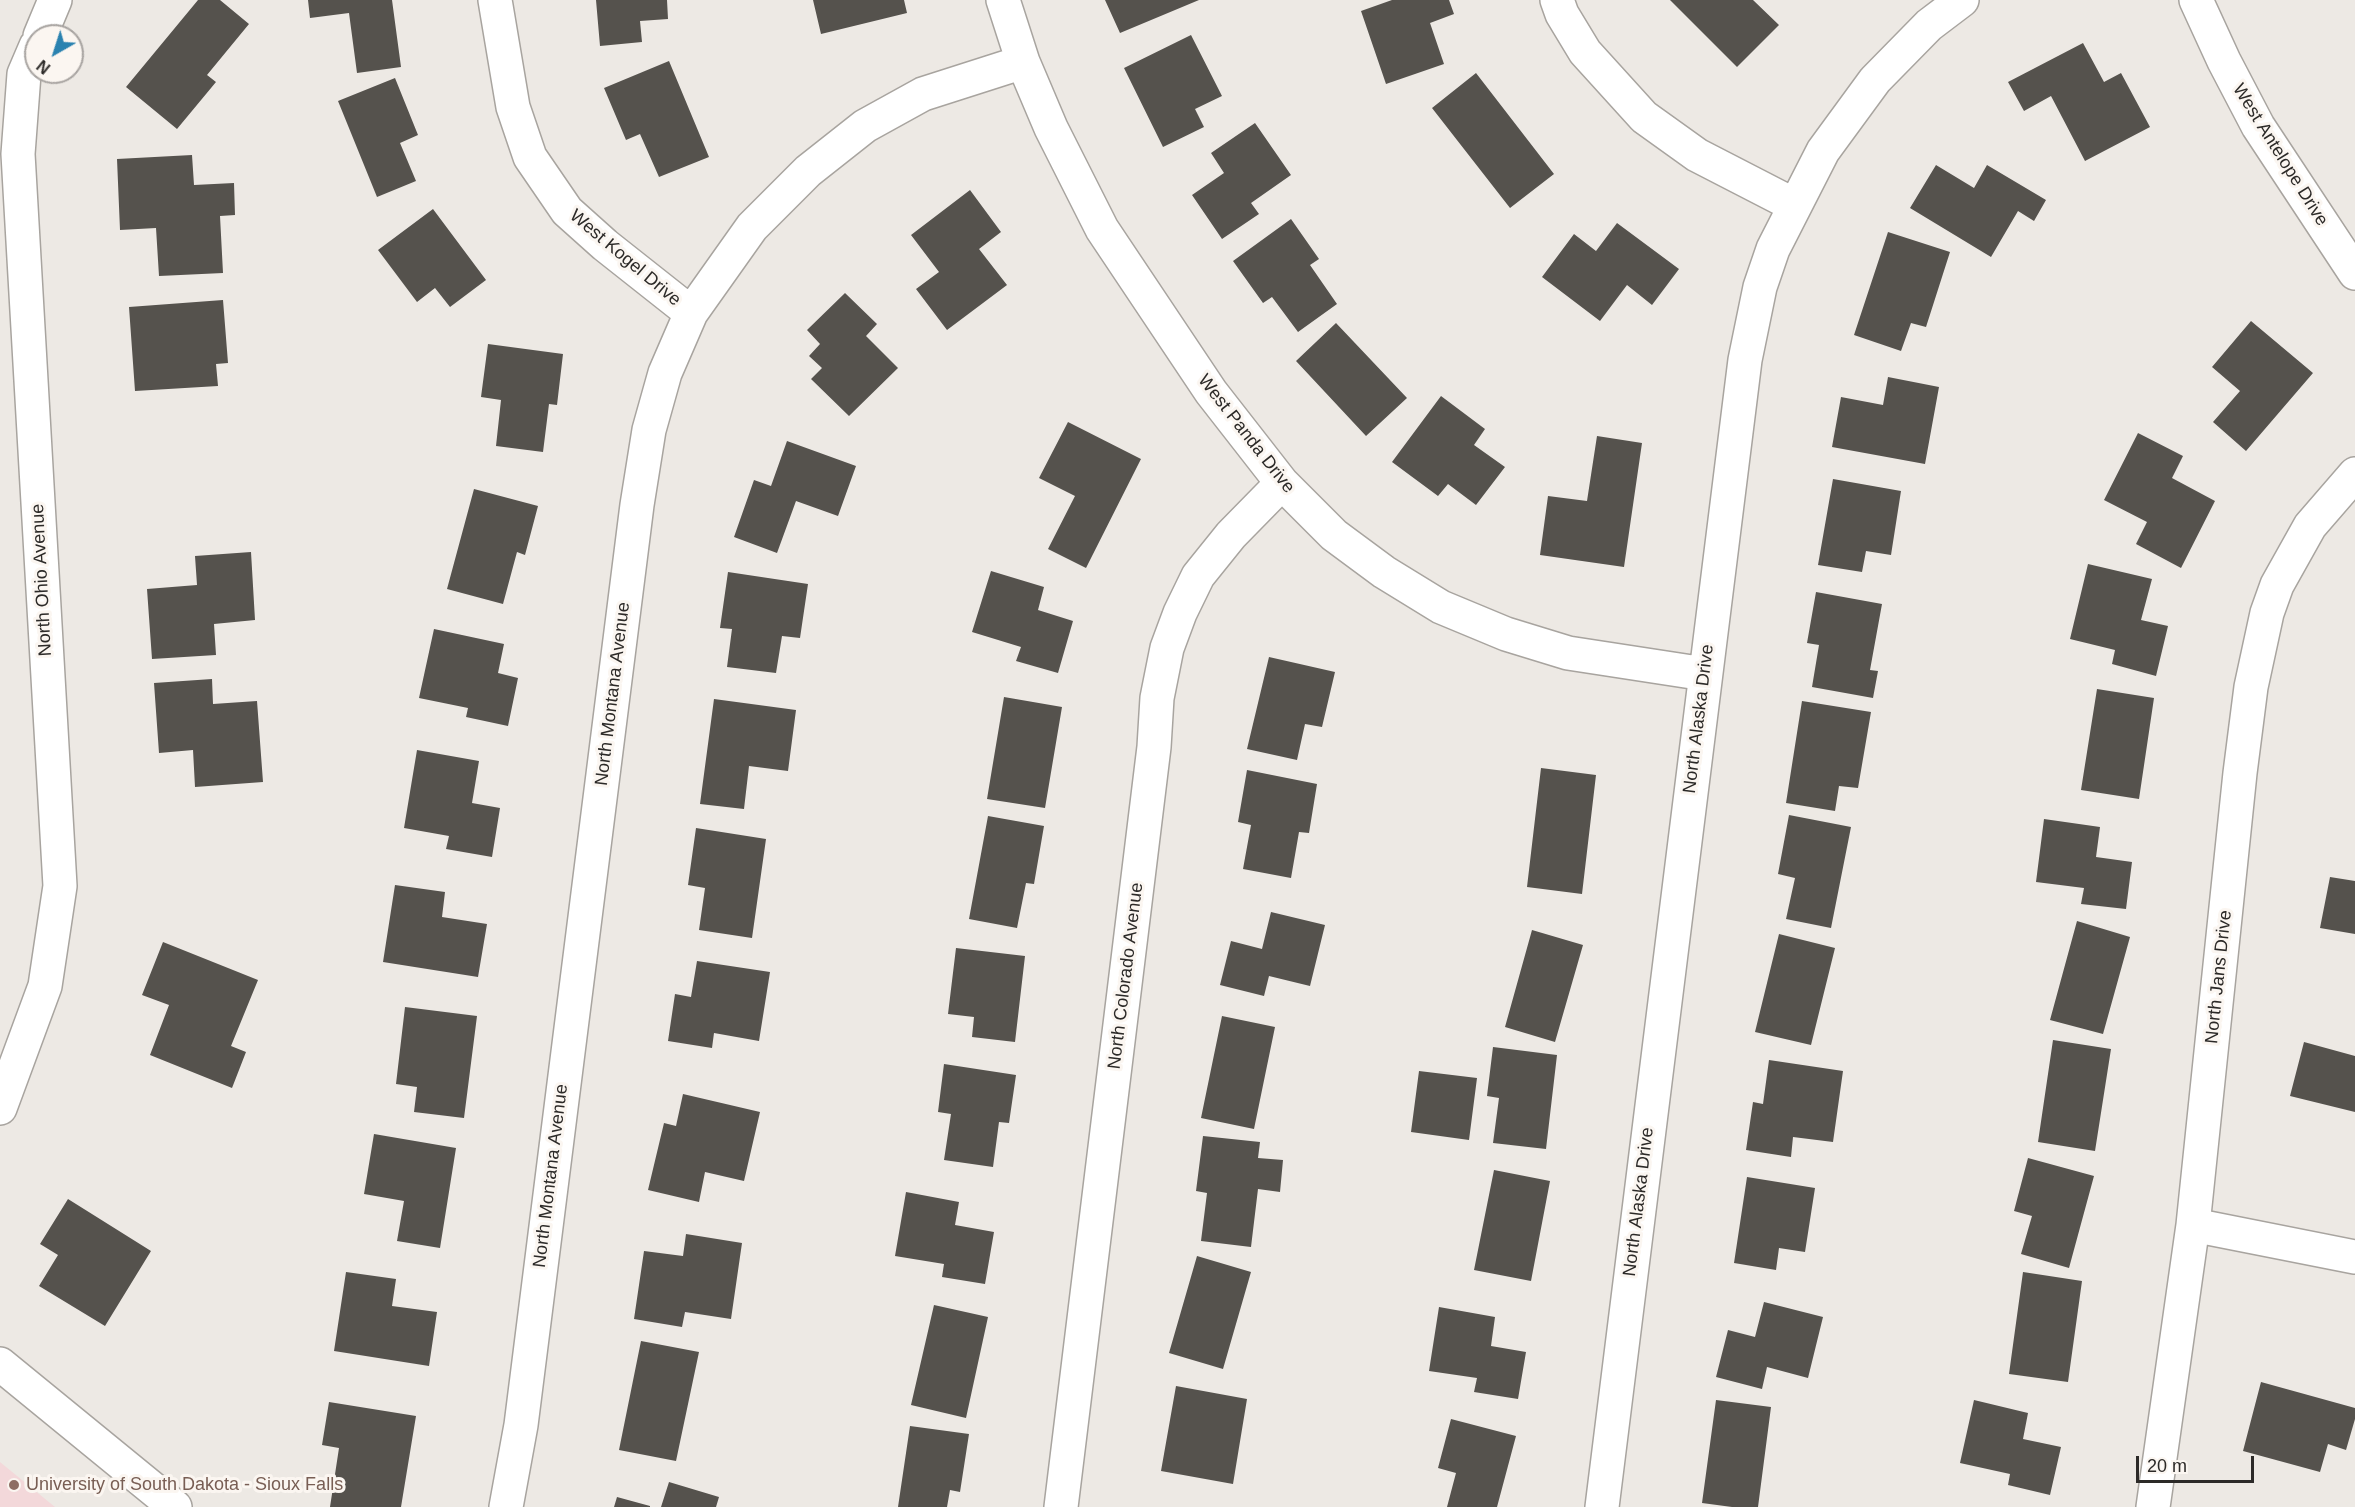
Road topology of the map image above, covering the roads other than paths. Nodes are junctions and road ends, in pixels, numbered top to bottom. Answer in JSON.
{"nodes":[{"id":1,"x":55,"y":0,"type":"edge"},
{"id":2,"x":495,"y":0,"type":"edge"},
{"id":3,"x":1003,"y":0,"type":"edge"},
{"id":4,"x":1557,"y":0,"type":"edge"},
{"id":5,"x":1962,"y":0,"type":"edge"},
{"id":6,"x":2196,"y":0,"type":"edge"},
{"id":7,"x":45,"y":24,"type":"edge"},
{"id":8,"x":1023,"y":62,"type":"junction"},
{"id":9,"x":24,"y":74,"type":"edge"},
{"id":10,"x":1794,"y":205,"type":"junction"},
{"id":11,"x":2355,"y":273,"type":"edge"},
{"id":12,"x":691,"y":313,"type":"junction"},
{"id":13,"x":2355,"y":474,"type":"edge"},
{"id":14,"x":1282,"y":483,"type":"junction"},
{"id":15,"x":1704,"y":674,"type":"junction"},
{"id":16,"x":0,"y":1108,"type":"edge"},
{"id":17,"x":2193,"y":1225,"type":"junction"},
{"id":18,"x":2355,"y":1257,"type":"edge"},
{"id":19,"x":0,"y":1364,"type":"edge"},
{"id":20,"x":175,"y":1507,"type":"edge"},
{"id":21,"x":506,"y":1507,"type":"edge"},
{"id":22,"x":1061,"y":1507,"type":"edge"},
{"id":23,"x":1602,"y":1507,"type":"edge"},
{"id":24,"x":2153,"y":1507,"type":"edge"}],
"edges":[{"from":1,"to":7,"type":"street"},
{"from":2,"to":12,"type":"street","name":"West Kogel Drive"},
{"from":3,"to":8,"type":"street","name":"West Panda Drive"},
{"from":4,"to":10,"type":"street"},
{"from":5,"to":10,"type":"street","name":"North Alaska Drive"},
{"from":6,"to":11,"type":"street","name":"West Antelope Drive"},
{"from":8,"to":12,"type":"street","name":"North Montana Avenue"},
{"from":8,"to":14,"type":"street","name":"West Panda Drive"},
{"from":9,"to":16,"type":"street","name":"North Ohio Avenue"},
{"from":10,"to":15,"type":"street","name":"North Alaska Drive"},
{"from":12,"to":21,"type":"street","name":"North Montana Avenue"},
{"from":13,"to":17,"type":"street","name":"North Jans Drive"},
{"from":14,"to":15,"type":"street","name":"West Panda Drive"},
{"from":14,"to":22,"type":"street","name":"North Colorado Avenue"},
{"from":15,"to":23,"type":"street","name":"North Alaska Drive"},
{"from":17,"to":18,"type":"street"},
{"from":17,"to":24,"type":"street","name":"North Jans Drive"},
{"from":19,"to":20,"type":"street"}]}
